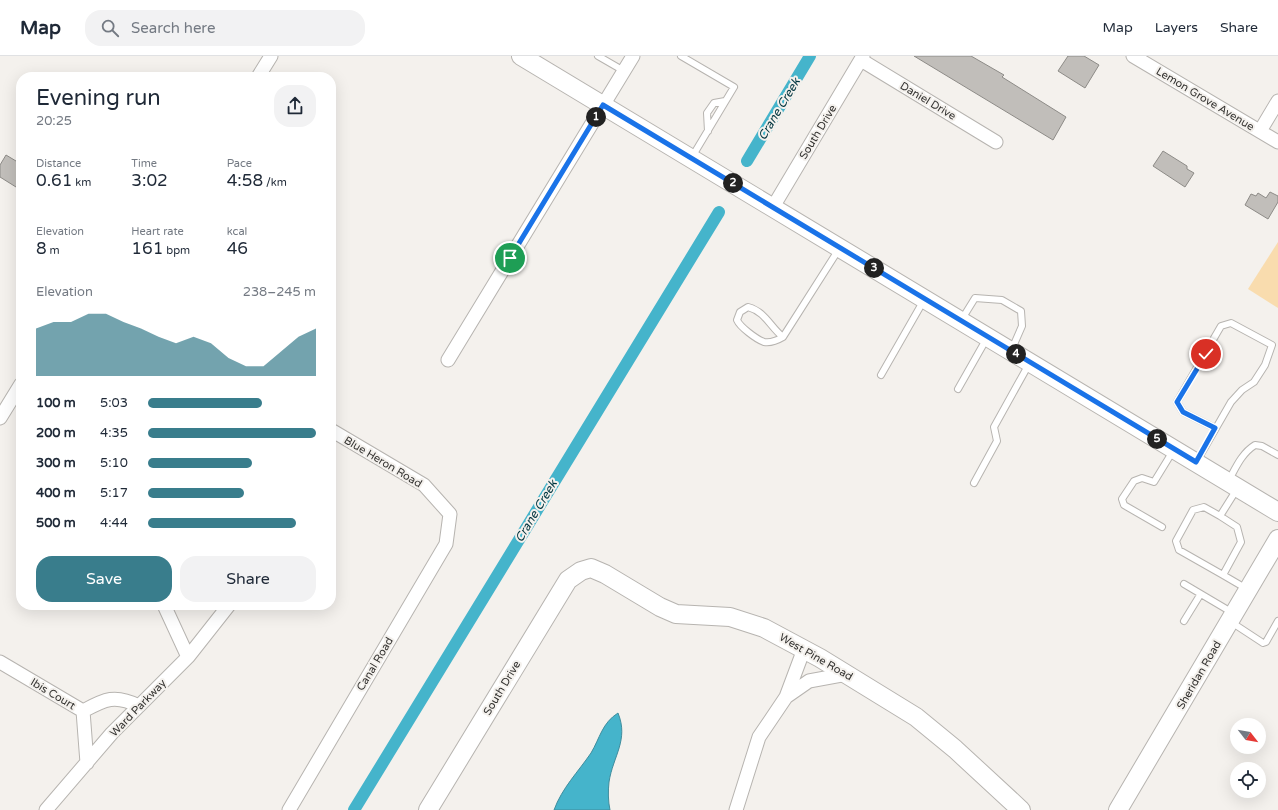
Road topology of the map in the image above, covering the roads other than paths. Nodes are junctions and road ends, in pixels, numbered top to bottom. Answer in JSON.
{"nodes":[{"id":1,"x":271,"y":56,"type":"edge"},
{"id":2,"x":598,"y":56,"type":"edge"},
{"id":3,"x":633,"y":56,"type":"edge"},
{"id":4,"x":681,"y":56,"type":"edge"},
{"id":5,"x":1133,"y":56,"type":"edge"},
{"id":6,"x":862,"y":58,"type":"edge"},
{"id":7,"x":531,"y":59,"type":"edge"},
{"id":8,"x":624,"y":71,"type":"junction"},
{"id":9,"x":261,"y":72,"type":"edge"},
{"id":10,"x":1278,"y":101,"type":"edge"},
{"id":11,"x":725,"y":102,"type":"junction"},
{"id":12,"x":603,"y":105,"type":"junction"},
{"id":13,"x":708,"y":131,"type":"junction"},
{"id":14,"x":1260,"y":131,"type":"junction"},
{"id":15,"x":996,"y":142,"type":"dead end"},
{"id":16,"x":1278,"y":142,"type":"edge"},
{"id":17,"x":692,"y":158,"type":"junction"},
{"id":18,"x":773,"y":207,"type":"junction"},
{"id":19,"x":840,"y":248,"type":"junction"},
{"id":20,"x":925,"y":299,"type":"junction"},
{"id":21,"x":961,"y":321,"type":"junction"},
{"id":22,"x":783,"y":337,"type":"junction"},
{"id":23,"x":988,"y":337,"type":"junction"},
{"id":24,"x":1011,"y":351,"type":"junction"},
{"id":25,"x":448,"y":360,"type":"dead end"},
{"id":26,"x":1030,"y":362,"type":"junction"},
{"id":27,"x":881,"y":375,"type":"dead end"},
{"id":28,"x":958,"y":389,"type":"dead end"},
{"id":29,"x":16,"y":392,"type":"edge"},
{"id":30,"x":0,"y":418,"type":"edge"},
{"id":31,"x":1215,"y":428,"type":"junction"},
{"id":32,"x":336,"y":436,"type":"edge"},
{"id":33,"x":1174,"y":449,"type":"junction"},
{"id":34,"x":1278,"y":455,"type":"edge"},
{"id":35,"x":1196,"y":462,"type":"junction"},
{"id":36,"x":974,"y":483,"type":"dead end"},
{"id":37,"x":1233,"y":484,"type":"junction"},
{"id":38,"x":1278,"y":512,"type":"edge"},
{"id":39,"x":450,"y":514,"type":"joint"},
{"id":40,"x":1220,"y":516,"type":"junction"},
{"id":41,"x":1162,"y":527,"type":"dead end"},
{"id":42,"x":1278,"y":539,"type":"edge"},
{"id":43,"x":581,"y":571,"type":"joint"},
{"id":44,"x":1223,"y":575,"type":"junction"},
{"id":45,"x":1184,"y":584,"type":"dead end"},
{"id":46,"x":1248,"y":590,"type":"junction"},
{"id":47,"x":1200,"y":594,"type":"junction"},
{"id":48,"x":166,"y":610,"type":"edge"},
{"id":49,"x":225,"y":610,"type":"edge"},
{"id":50,"x":1232,"y":618,"type":"junction"},
{"id":51,"x":1278,"y":621,"type":"edge"},
{"id":52,"x":1184,"y":622,"type":"dead end"},
{"id":53,"x":804,"y":649,"type":"junction"},
{"id":54,"x":188,"y":656,"type":"junction"},
{"id":55,"x":0,"y":662,"type":"edge"},
{"id":56,"x":847,"y":674,"type":"junction"},
{"id":57,"x":786,"y":697,"type":"junction"},
{"id":58,"x":139,"y":706,"type":"junction"},
{"id":59,"x":83,"y":711,"type":"junction"},
{"id":60,"x":87,"y":763,"type":"junction"},
{"id":61,"x":46,"y":810,"type":"edge"},
{"id":62,"x":289,"y":810,"type":"edge"},
{"id":63,"x":428,"y":810,"type":"edge"},
{"id":64,"x":736,"y":810,"type":"edge"},
{"id":65,"x":1021,"y":810,"type":"edge"},
{"id":66,"x":1118,"y":810,"type":"edge"}],
"edges":[{"from":1,"to":9,"type":"street"},
{"from":2,"to":8,"type":"lane"},
{"from":3,"to":8,"type":"street"},
{"from":4,"to":11,"type":"lane"},
{"from":5,"to":14,"type":"street","name":"Lemon Grove Avenue"},
{"from":6,"to":15,"type":"street","name":"Daniel Drive"},
{"from":6,"to":18,"type":"street","name":"South Drive"},
{"from":7,"to":12,"type":"street"},
{"from":8,"to":12,"type":"street"},
{"from":10,"to":14,"type":"street"},
{"from":11,"to":13,"type":"lane"},
{"from":11,"to":13,"type":"lane"},
{"from":12,"to":17,"type":"street"},
{"from":12,"to":25,"type":"street"},
{"from":13,"to":17,"type":"lane"},
{"from":14,"to":16,"type":"street","name":"Lemon Grove Avenue"},
{"from":17,"to":18,"type":"street"},
{"from":18,"to":19,"type":"street"},
{"from":19,"to":20,"type":"street"},
{"from":19,"to":22,"type":"lane"},
{"from":20,"to":21,"type":"street"},
{"from":20,"to":27,"type":"lane"},
{"from":21,"to":23,"type":"street"},
{"from":21,"to":24,"type":"lane"},
{"from":22,"to":22,"type":"lane"},
{"from":23,"to":24,"type":"street"},
{"from":23,"to":28,"type":"lane"},
{"from":24,"to":26,"type":"street"},
{"from":26,"to":33,"type":"street"},
{"from":26,"to":36,"type":"lane"},
{"from":29,"to":30,"type":"street"},
{"from":31,"to":31,"type":"lane"},
{"from":31,"to":35,"type":"lane"},
{"from":32,"to":39,"type":"street","name":"Blue Heron Road"},
{"from":33,"to":35,"type":"street"},
{"from":33,"to":41,"type":"lane"},
{"from":34,"to":37,"type":"lane"},
{"from":35,"to":37,"type":"street"},
{"from":37,"to":38,"type":"street"},
{"from":37,"to":40,"type":"lane"},
{"from":39,"to":62,"type":"street","name":"Canal Road"},
{"from":40,"to":44,"type":"lane"},
{"from":40,"to":44,"type":"lane"},
{"from":42,"to":46,"type":"street","name":"Sheridan Road"},
{"from":43,"to":53,"type":"street","name":"West Pine Road"},
{"from":43,"to":63,"type":"street","name":"South Drive"},
{"from":44,"to":46,"type":"lane"},
{"from":45,"to":47,"type":"lane"},
{"from":46,"to":50,"type":"street","name":"Sheridan Road"},
{"from":47,"to":50,"type":"lane"},
{"from":47,"to":52,"type":"lane"},
{"from":48,"to":54,"type":"street"},
{"from":49,"to":54,"type":"street","name":"Ward Parkway"},
{"from":50,"to":51,"type":"lane"},
{"from":50,"to":66,"type":"street","name":"Sheridan Road"},
{"from":53,"to":56,"type":"street","name":"West Pine Road"},
{"from":53,"to":57,"type":"street"},
{"from":54,"to":58,"type":"street","name":"Ward Parkway"},
{"from":55,"to":59,"type":"street","name":"Ibis Court"},
{"from":56,"to":57,"type":"street"},
{"from":56,"to":65,"type":"street","name":"West Pine Road"},
{"from":57,"to":64,"type":"street"},
{"from":58,"to":59,"type":"street"},
{"from":58,"to":60,"type":"street","name":"Ward Parkway"},
{"from":59,"to":60,"type":"street","name":"Ibis Court"},
{"from":60,"to":61,"type":"street","name":"Ward Parkway"}]}
